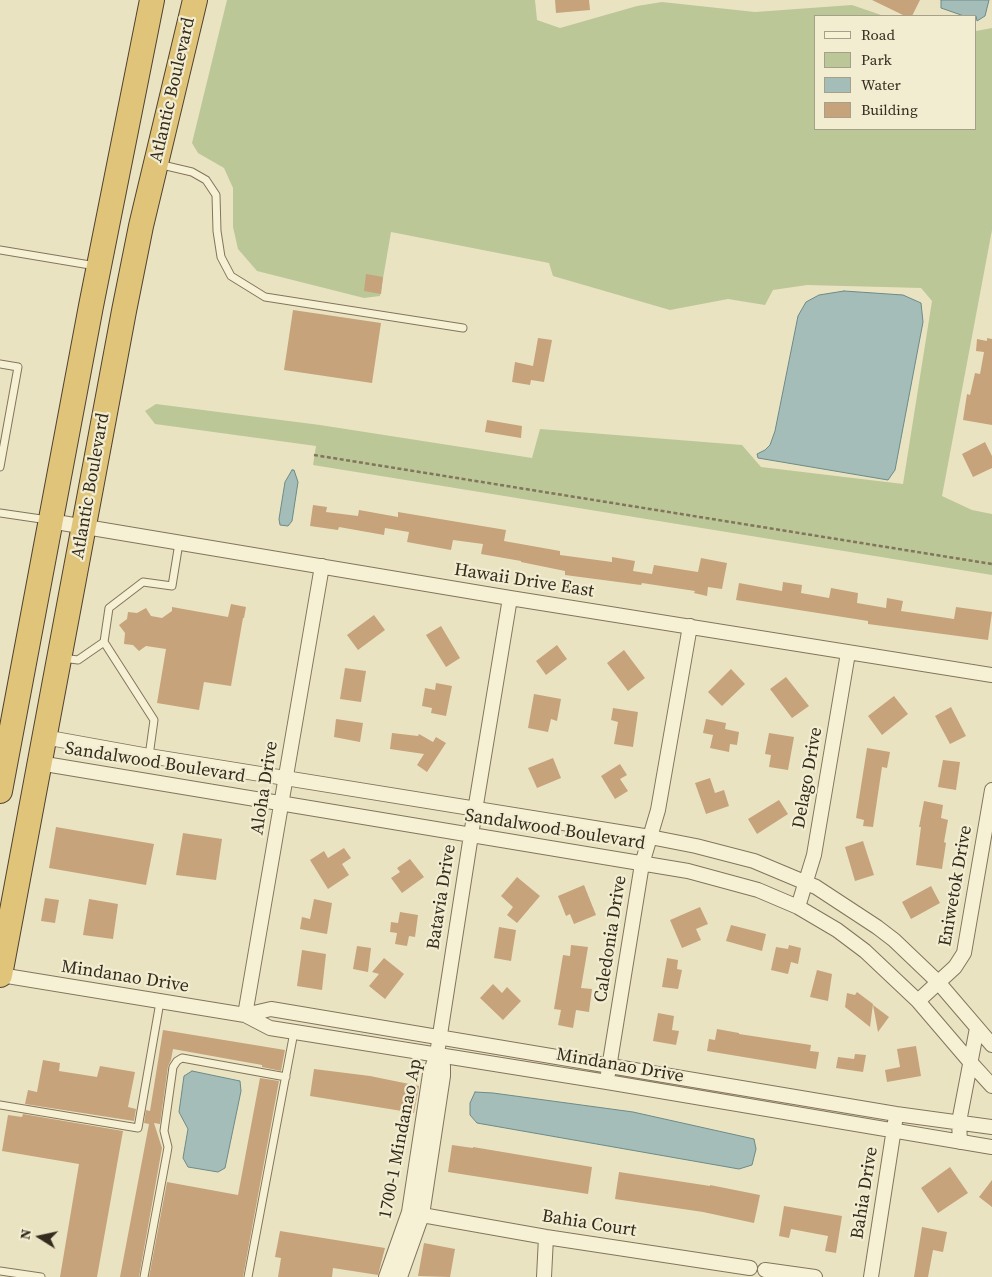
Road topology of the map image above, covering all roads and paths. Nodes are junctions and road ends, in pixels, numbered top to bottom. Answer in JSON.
{"nodes":[{"id":1,"x":152,"y":0,"type":"edge"},
{"id":2,"x":195,"y":0,"type":"edge"},
{"id":3,"x":156,"y":163,"type":"junction"},
{"id":4,"x":0,"y":250,"type":"edge"},
{"id":5,"x":99,"y":266,"type":"junction"},
{"id":6,"x":463,"y":328,"type":"dead end"},
{"id":7,"x":0,"y":364,"type":"edge"},
{"id":8,"x":314,"y":455,"type":"dead end"},
{"id":9,"x":0,"y":467,"type":"edge"},
{"id":10,"x":0,"y":513,"type":"edge"},
{"id":11,"x":50,"y":521,"type":"junction"},
{"id":12,"x":84,"y":527,"type":"junction"},
{"id":13,"x":179,"y":542,"type":"junction"},
{"id":14,"x":992,"y":564,"type":"edge"},
{"id":15,"x":322,"y":566,"type":"junction"},
{"id":16,"x":510,"y":598,"type":"junction"},
{"id":17,"x":690,"y":626,"type":"junction"},
{"id":18,"x":104,"y":642,"type":"junction"},
{"id":19,"x":848,"y":653,"type":"junction"},
{"id":20,"x":59,"y":657,"type":"junction"},
{"id":21,"x":992,"y":675,"type":"edge"},
{"id":22,"x":5,"y":732,"type":"edge"},
{"id":23,"x":44,"y":737,"type":"junction"},
{"id":24,"x":149,"y":756,"type":"junction"},
{"id":25,"x":39,"y":763,"type":"junction"},
{"id":26,"x":286,"y":778,"type":"junction"},
{"id":27,"x":149,"y":781,"type":"junction"},
{"id":28,"x":992,"y":790,"type":"edge"},
{"id":29,"x":0,"y":792,"type":"edge"},
{"id":30,"x":282,"y":803,"type":"junction"},
{"id":31,"x":475,"y":809,"type":"junction"},
{"id":32,"x":471,"y":835,"type":"junction"},
{"id":33,"x":650,"y":837,"type":"junction"},
{"id":34,"x":642,"y":864,"type":"junction"},
{"id":35,"x":806,"y":883,"type":"junction"},
{"id":36,"x":798,"y":907,"type":"junction"},
{"id":37,"x":0,"y":975,"type":"edge"},
{"id":38,"x":938,"y":982,"type":"junction"},
{"id":39,"x":918,"y":1001,"type":"junction"},
{"id":40,"x":160,"y":1002,"type":"junction"},
{"id":41,"x":244,"y":1015,"type":"junction"},
{"id":42,"x":977,"y":1028,"type":"junction"},
{"id":43,"x":294,"y":1032,"type":"junction"},
{"id":44,"x":440,"y":1038,"type":"junction"},
{"id":45,"x":992,"y":1045,"type":"edge"},
{"id":46,"x":437,"y":1054,"type":"junction"},
{"id":47,"x":971,"y":1063,"type":"junction"},
{"id":48,"x":610,"y":1065,"type":"junction"},
{"id":49,"x":286,"y":1077,"type":"junction"},
{"id":50,"x":607,"y":1082,"type":"junction"},
{"id":51,"x":992,"y":1086,"type":"edge"},
{"id":52,"x":0,"y":1105,"type":"edge"},
{"id":53,"x":896,"y":1114,"type":"junction"},
{"id":54,"x":959,"y":1122,"type":"junction"},
{"id":55,"x":992,"y":1127,"type":"edge"},
{"id":56,"x":894,"y":1130,"type":"junction"},
{"id":57,"x":960,"y":1142,"type":"junction"},
{"id":58,"x":992,"y":1147,"type":"edge"},
{"id":59,"x":422,"y":1215,"type":"junction"},
{"id":60,"x":546,"y":1237,"type":"junction"},
{"id":61,"x":750,"y":1268,"type":"dead end"},
{"id":62,"x":766,"y":1270,"type":"dead end"},
{"id":63,"x":0,"y":1271,"type":"edge"},
{"id":64,"x":41,"y":1277,"type":"edge"},
{"id":65,"x":144,"y":1277,"type":"edge"},
{"id":66,"x":248,"y":1277,"type":"edge"},
{"id":67,"x":386,"y":1277,"type":"edge"},
{"id":68,"x":400,"y":1277,"type":"edge"},
{"id":69,"x":544,"y":1277,"type":"edge"},
{"id":70,"x":815,"y":1277,"type":"edge"},
{"id":71,"x":871,"y":1277,"type":"edge"}],
"edges":[{"from":1,"to":5,"type":"highway","name":"Atlantic Boulevard"},
{"from":2,"to":3,"type":"highway","name":"Atlantic Boulevard"},
{"from":3,"to":6,"type":"lane"},
{"from":3,"to":12,"type":"highway","name":"Atlantic Boulevard"},
{"from":4,"to":5,"type":"lane"},
{"from":5,"to":11,"type":"highway","name":"Atlantic Boulevard"},
{"from":7,"to":9,"type":"lane"},
{"from":8,"to":14,"type":"path"},
{"from":10,"to":11,"type":"lane"},
{"from":11,"to":12,"type":"street","name":"Hawaii Drive East"},
{"from":11,"to":22,"type":"highway","name":"Atlantic Boulevard"},
{"from":12,"to":13,"type":"street","name":"Hawaii Drive East"},
{"from":12,"to":20,"type":"highway","name":"Atlantic Boulevard"},
{"from":13,"to":15,"type":"street","name":"Hawaii Drive East"},
{"from":13,"to":18,"type":"lane"},
{"from":15,"to":16,"type":"street","name":"Hawaii Drive East"},
{"from":15,"to":26,"type":"street","name":"Aloha Drive"},
{"from":16,"to":17,"type":"street","name":"Hawaii Drive East"},
{"from":16,"to":31,"type":"street","name":"Batavia Drive"},
{"from":17,"to":19,"type":"street","name":"Hawaii Drive East"},
{"from":17,"to":33,"type":"street","name":"Caledonia Drive"},
{"from":18,"to":20,"type":"lane"},
{"from":18,"to":24,"type":"lane"},
{"from":19,"to":21,"type":"street","name":"Hawaii Drive East"},
{"from":19,"to":35,"type":"street","name":"Delago Drive"},
{"from":20,"to":23,"type":"highway","name":"Atlantic Boulevard"},
{"from":22,"to":29,"type":"highway","name":"Atlantic Boulevard"},
{"from":23,"to":24,"type":"street","name":"Sandalwood Boulevard"},
{"from":23,"to":25,"type":"highway","name":"Atlantic Boulevard"},
{"from":24,"to":26,"type":"street","name":"Sandalwood Boulevard"},
{"from":24,"to":27,"type":"street"},
{"from":25,"to":27,"type":"street","name":"Sandalwood Boulevard"},
{"from":25,"to":37,"type":"highway","name":"Atlantic Boulevard"},
{"from":26,"to":30,"type":"street","name":"Aloha Drive"},
{"from":26,"to":31,"type":"street","name":"Sandalwood Boulevard"},
{"from":27,"to":30,"type":"street","name":"Sandalwood Boulevard"},
{"from":28,"to":38,"type":"street","name":"Eniwetok Drive"},
{"from":30,"to":32,"type":"street","name":"Sandalwood Boulevard"},
{"from":30,"to":41,"type":"street","name":"Aloha Drive"},
{"from":31,"to":32,"type":"street","name":"Batavia Drive"},
{"from":31,"to":33,"type":"street","name":"Sandalwood Boulevard"},
{"from":32,"to":34,"type":"street","name":"Sandalwood Boulevard"},
{"from":32,"to":44,"type":"street","name":"Batavia Drive"},
{"from":33,"to":34,"type":"street","name":"Caledonia Drive"},
{"from":33,"to":35,"type":"street","name":"Sandalwood Boulevard"},
{"from":34,"to":36,"type":"street","name":"Sandalwood Boulevard"},
{"from":34,"to":48,"type":"street","name":"Caledonia Drive"},
{"from":35,"to":36,"type":"street","name":"Delago Drive"},
{"from":35,"to":38,"type":"street","name":"Sandalwood Boulevard"},
{"from":36,"to":39,"type":"street","name":"Sandalwood Boulevard"},
{"from":37,"to":40,"type":"street","name":"Mindanao Drive"},
{"from":38,"to":39,"type":"street","name":"Eniwetok Drive"},
{"from":38,"to":42,"type":"street","name":"Sandalwood Boulevard"},
{"from":39,"to":47,"type":"street","name":"Sandalwood Boulevard"},
{"from":40,"to":41,"type":"street","name":"Mindanao Drive"},
{"from":40,"to":52,"type":"lane"},
{"from":41,"to":43,"type":"street","name":"Mindanao Drive"},
{"from":41,"to":44,"type":"street","name":"Mindanao Drive"},
{"from":42,"to":45,"type":"street","name":"Sandalwood Boulevard"},
{"from":42,"to":47,"type":"street"},
{"from":43,"to":46,"type":"street","name":"Mindanao Drive"},
{"from":43,"to":49,"type":"lane"},
{"from":44,"to":46,"type":"street","name":"Batavia Drive"},
{"from":44,"to":48,"type":"street","name":"Mindanao Drive"},
{"from":46,"to":50,"type":"street","name":"Mindanao Drive"},
{"from":46,"to":59,"type":"street","name":"1700-1 Mindanao Ap"},
{"from":46,"to":67,"type":"street","name":"1700-1 Mindanao Ap"},
{"from":47,"to":51,"type":"street","name":"Sandalwood Boulevard"},
{"from":47,"to":54,"type":"street"},
{"from":48,"to":50,"type":"street","name":"Caledonia Drive"},
{"from":48,"to":53,"type":"street","name":"Mindanao Drive"},
{"from":49,"to":65,"type":"lane"},
{"from":49,"to":66,"type":"lane"},
{"from":50,"to":56,"type":"street","name":"Mindanao Drive"},
{"from":53,"to":54,"type":"street","name":"Mindanao Drive"},
{"from":53,"to":56,"type":"street","name":"Bahia Drive"},
{"from":54,"to":55,"type":"street","name":"Mindanao Drive"},
{"from":54,"to":57,"type":"street"},
{"from":56,"to":57,"type":"street","name":"Mindanao Drive"},
{"from":56,"to":71,"type":"street","name":"Bahia Drive"},
{"from":57,"to":58,"type":"street","name":"Mindanao Drive"},
{"from":59,"to":60,"type":"street","name":"Bahia Court"},
{"from":59,"to":68,"type":"street","name":"1700-1 Mindanao Ap"},
{"from":60,"to":61,"type":"street","name":"Bahia Court"},
{"from":60,"to":69,"type":"street"},
{"from":62,"to":70,"type":"street"},
{"from":63,"to":64,"type":"lane"}]}
